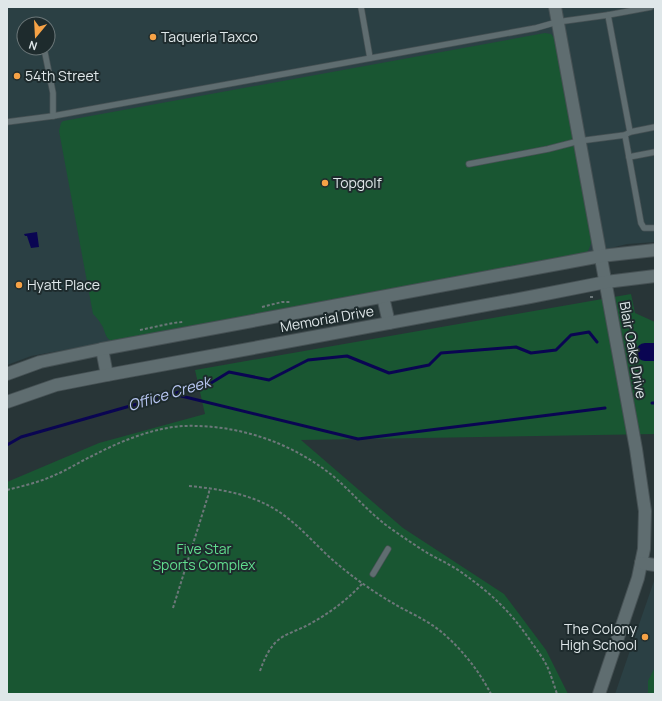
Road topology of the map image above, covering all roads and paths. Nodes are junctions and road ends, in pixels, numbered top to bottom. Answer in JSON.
{"nodes":[{"id":1,"x":361,"y":7,"type":"edge"},
{"id":2,"x":555,"y":7,"type":"edge"},
{"id":3,"x":651,"y":7,"type":"edge"},
{"id":4,"x":608,"y":16,"type":"junction"},
{"id":5,"x":557,"y":22,"type":"junction"},
{"id":6,"x":46,"y":56,"type":"edge"},
{"id":7,"x":370,"y":58,"type":"junction"},
{"id":8,"x":53,"y":116,"type":"junction"},
{"id":9,"x":7,"y":122,"type":"edge"},
{"id":10,"x":655,"y":127,"type":"edge"},
{"id":11,"x":627,"y":133,"type":"junction"},
{"id":12,"x":579,"y":141,"type":"junction"},
{"id":13,"x":655,"y":152,"type":"edge"},
{"id":14,"x":629,"y":157,"type":"junction"},
{"id":15,"x":469,"y":164,"type":"dead end"},
{"id":16,"x":655,"y":228,"type":"edge"},
{"id":17,"x":655,"y":250,"type":"edge"},
{"id":18,"x":601,"y":256,"type":"junction"},
{"id":19,"x":655,"y":276,"type":"edge"},
{"id":20,"x":606,"y":282,"type":"junction"},
{"id":21,"x":383,"y":297,"type":"junction"},
{"id":22,"x":389,"y":323,"type":"junction"},
{"id":23,"x":102,"y":349,"type":"junction"},
{"id":24,"x":7,"y":374,"type":"edge"},
{"id":25,"x":107,"y":375,"type":"junction"},
{"id":26,"x":7,"y":402,"type":"edge"},
{"id":27,"x":188,"y":486,"type":"dead end"},
{"id":28,"x":210,"y":488,"type":"junction"},
{"id":29,"x":7,"y":490,"type":"edge"},
{"id":30,"x":388,"y":549,"type":"dead end"},
{"id":31,"x":641,"y":564,"type":"junction"},
{"id":32,"x":655,"y":565,"type":"edge"},
{"id":33,"x":372,"y":574,"type":"dead end"},
{"id":34,"x":362,"y":584,"type":"junction"},
{"id":35,"x":173,"y":608,"type":"dead end"},
{"id":36,"x":260,"y":671,"type":"dead end"},
{"id":37,"x":491,"y":694,"type":"edge"},
{"id":38,"x":557,"y":694,"type":"edge"},
{"id":39,"x":599,"y":694,"type":"edge"}],
"edges":[{"from":1,"to":7,"type":"lane"},
{"from":2,"to":5,"type":"street","name":"Blair Oaks Drive"},
{"from":3,"to":4,"type":"lane"},
{"from":4,"to":5,"type":"lane"},
{"from":4,"to":11,"type":"lane"},
{"from":5,"to":7,"type":"lane"},
{"from":5,"to":12,"type":"street","name":"Blair Oaks Drive"},
{"from":6,"to":8,"type":"lane"},
{"from":7,"to":8,"type":"lane"},
{"from":8,"to":9,"type":"lane"},
{"from":10,"to":11,"type":"lane"},
{"from":11,"to":12,"type":"lane"},
{"from":11,"to":14,"type":"lane"},
{"from":12,"to":15,"type":"lane"},
{"from":12,"to":18,"type":"street","name":"Blair Oaks Drive"},
{"from":13,"to":14,"type":"lane"},
{"from":14,"to":16,"type":"lane"},
{"from":17,"to":18,"type":"street","name":"Memorial Drive"},
{"from":18,"to":20,"type":"street","name":"Blair Oaks Drive"},
{"from":18,"to":21,"type":"street","name":"Memorial Drive"},
{"from":19,"to":20,"type":"street","name":"Memorial Drive"},
{"from":20,"to":22,"type":"street","name":"Memorial Drive"},
{"from":20,"to":31,"type":"street","name":"Blair Oaks Drive"},
{"from":21,"to":22,"type":"street"},
{"from":21,"to":23,"type":"street","name":"Memorial Drive"},
{"from":22,"to":25,"type":"street","name":"Memorial Drive"},
{"from":23,"to":24,"type":"street","name":"Memorial Drive"},
{"from":23,"to":25,"type":"street"},
{"from":25,"to":26,"type":"street","name":"Memorial Drive"},
{"from":27,"to":28,"type":"path"},
{"from":28,"to":34,"type":"path"},
{"from":28,"to":35,"type":"path"},
{"from":29,"to":38,"type":"path"},
{"from":30,"to":33,"type":"lane"},
{"from":31,"to":32,"type":"street"},
{"from":31,"to":39,"type":"street","name":"Blair Oaks Drive"},
{"from":34,"to":36,"type":"path"},
{"from":34,"to":37,"type":"path"}]}
